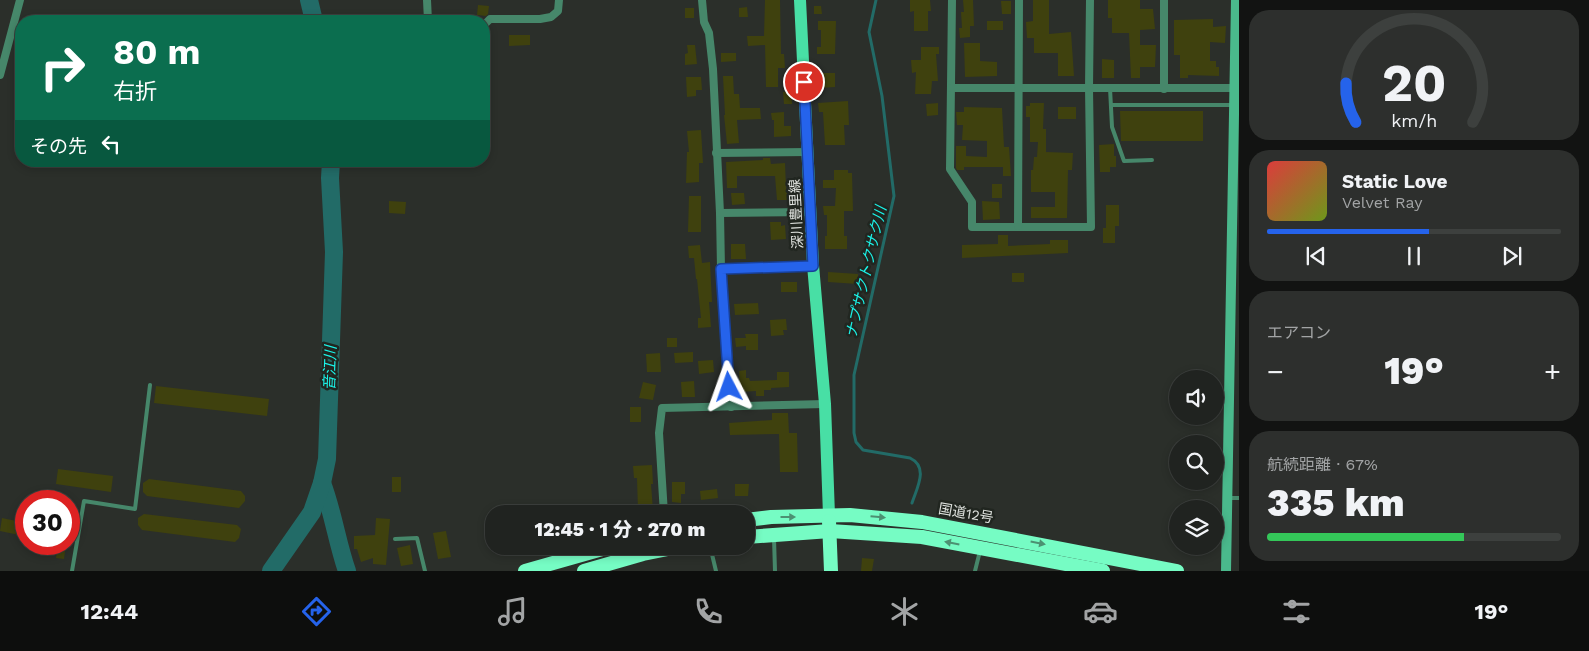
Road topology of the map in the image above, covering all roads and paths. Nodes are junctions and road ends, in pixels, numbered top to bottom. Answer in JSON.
{"nodes":[{"id":1,"x":20,"y":0,"type":"edge"},
{"id":2,"x":427,"y":0,"type":"edge"},
{"id":3,"x":559,"y":0,"type":"edge"},
{"id":4,"x":702,"y":0,"type":"edge"},
{"id":5,"x":800,"y":0,"type":"edge"},
{"id":6,"x":952,"y":0,"type":"edge"},
{"id":7,"x":1019,"y":0,"type":"edge"},
{"id":8,"x":1090,"y":0,"type":"edge"},
{"id":9,"x":1164,"y":0,"type":"edge"},
{"id":10,"x":1236,"y":0,"type":"edge"},
{"id":11,"x":16,"y":15,"type":"edge"},
{"id":12,"x":428,"y":15,"type":"edge"},
{"id":13,"x":15,"y":19,"type":"edge"},
{"id":14,"x":490,"y":19,"type":"edge"},
{"id":15,"x":0,"y":75,"type":"edge"},
{"id":16,"x":951,"y":88,"type":"junction"},
{"id":17,"x":1020,"y":88,"type":"junction"},
{"id":18,"x":1089,"y":88,"type":"junction"},
{"id":19,"x":1110,"y":88,"type":"junction"},
{"id":20,"x":1235,"y":88,"type":"junction"},
{"id":21,"x":1164,"y":89,"type":"junction"},
{"id":22,"x":1111,"y":105,"type":"junction"},
{"id":23,"x":1235,"y":105,"type":"junction"},
{"id":24,"x":808,"y":152,"type":"junction"},
{"id":25,"x":716,"y":153,"type":"junction"},
{"id":26,"x":1152,"y":160,"type":"dead end"},
{"id":27,"x":811,"y":212,"type":"junction"},
{"id":28,"x":720,"y":213,"type":"junction"},
{"id":29,"x":1018,"y":226,"type":"junction"},
{"id":30,"x":813,"y":266,"type":"junction"},
{"id":31,"x":721,"y":269,"type":"junction"},
{"id":32,"x":150,"y":385,"type":"dead end"},
{"id":33,"x":826,"y":404,"type":"junction"},
{"id":34,"x":731,"y":407,"type":"junction"},
{"id":35,"x":1228,"y":498,"type":"junction"},
{"id":36,"x":1239,"y":498,"type":"edge"},
{"id":37,"x":663,"y":505,"type":"edge"},
{"id":38,"x":829,"y":515,"type":"junction"},
{"id":39,"x":755,"y":519,"type":"edge"},
{"id":40,"x":830,"y":531,"type":"junction"},
{"id":41,"x":774,"y":534,"type":"junction"},
{"id":42,"x":755,"y":536,"type":"edge"},
{"id":43,"x":396,"y":539,"type":"dead end"},
{"id":44,"x":980,"y":548,"type":"junction"},
{"id":45,"x":582,"y":555,"type":"edge"},
{"id":46,"x":640,"y":555,"type":"edge"},
{"id":47,"x":712,"y":555,"type":"edge"},
{"id":48,"x":72,"y":571,"type":"edge"},
{"id":49,"x":426,"y":571,"type":"edge"},
{"id":50,"x":526,"y":571,"type":"edge"},
{"id":51,"x":584,"y":571,"type":"edge"},
{"id":52,"x":716,"y":571,"type":"edge"},
{"id":53,"x":775,"y":571,"type":"edge"},
{"id":54,"x":831,"y":571,"type":"edge"},
{"id":55,"x":975,"y":571,"type":"edge"},
{"id":56,"x":1103,"y":571,"type":"edge"},
{"id":57,"x":1177,"y":571,"type":"edge"},
{"id":58,"x":1226,"y":571,"type":"edge"}],
"edges":[{"from":1,"to":11,"type":"street"},
{"from":2,"to":12,"type":"street"},
{"from":3,"to":14,"type":"street"},
{"from":4,"to":25,"type":"street"},
{"from":5,"to":24,"type":"main road","name":"深川豊里線"},
{"from":6,"to":16,"type":"street"},
{"from":7,"to":17,"type":"street"},
{"from":8,"to":18,"type":"street"},
{"from":9,"to":21,"type":"street"},
{"from":10,"to":20,"type":"street"},
{"from":13,"to":15,"type":"street"},
{"from":16,"to":17,"type":"street"},
{"from":16,"to":29,"type":"street"},
{"from":17,"to":18,"type":"street"},
{"from":17,"to":29,"type":"street"},
{"from":18,"to":19,"type":"street"},
{"from":18,"to":29,"type":"street"},
{"from":19,"to":21,"type":"street"},
{"from":19,"to":22,"type":"lane"},
{"from":20,"to":21,"type":"street"},
{"from":20,"to":23,"type":"street"},
{"from":22,"to":23,"type":"lane"},
{"from":22,"to":26,"type":"lane"},
{"from":23,"to":35,"type":"street"},
{"from":24,"to":25,"type":"street"},
{"from":24,"to":27,"type":"main road","name":"深川豊里線"},
{"from":25,"to":28,"type":"street"},
{"from":27,"to":28,"type":"street"},
{"from":27,"to":30,"type":"main road","name":"深川豊里線"},
{"from":28,"to":31,"type":"street"},
{"from":30,"to":31,"type":"street"},
{"from":30,"to":33,"type":"main road","name":"深川豊里線"},
{"from":31,"to":34,"type":"street"},
{"from":32,"to":48,"type":"lane"},
{"from":33,"to":34,"type":"street"},
{"from":33,"to":38,"type":"main road","name":"深川豊里線"},
{"from":34,"to":37,"type":"street"},
{"from":35,"to":36,"type":"lane"},
{"from":35,"to":58,"type":"street"},
{"from":39,"to":38,"type":"highway","name":"国道12号","one_way":true},
{"from":38,"to":40,"type":"highway"},
{"from":38,"to":57,"type":"highway","name":"国道12号","one_way":true},
{"from":40,"to":41,"type":"highway"},
{"from":44,"to":40,"type":"highway","one_way":true},
{"from":40,"to":54,"type":"highway"},
{"from":41,"to":42,"type":"highway"},
{"from":41,"to":53,"type":"lane"},
{"from":43,"to":49,"type":"lane"},
{"from":44,"to":55,"type":"lane"},
{"from":44,"to":56,"type":"highway"},
{"from":45,"to":50,"type":"highway"},
{"from":46,"to":51,"type":"highway"},
{"from":47,"to":52,"type":"lane"}]}
